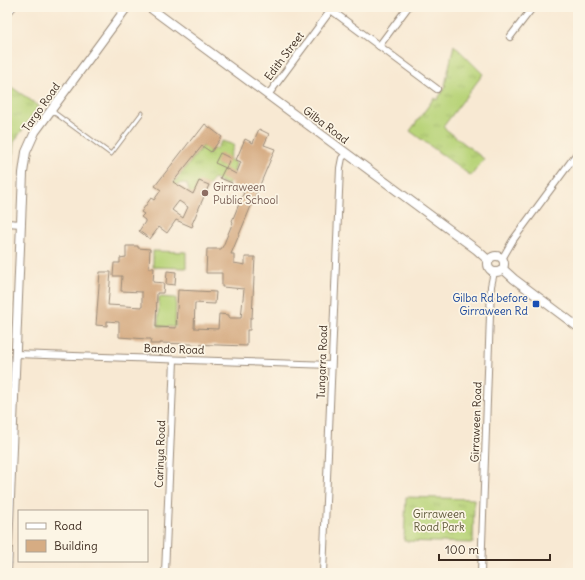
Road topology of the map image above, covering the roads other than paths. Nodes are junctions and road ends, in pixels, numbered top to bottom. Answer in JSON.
{"nodes":[{"id":1,"x":13,"y":7,"type":"edge"},
{"id":2,"x":127,"y":7,"type":"edge"},
{"id":3,"x":149,"y":7,"type":"edge"},
{"id":4,"x":408,"y":7,"type":"edge"},
{"id":5,"x":533,"y":7,"type":"edge"},
{"id":6,"x":329,"y":8,"type":"edge"},
{"id":7,"x":7,"y":14,"type":"edge"},
{"id":8,"x":510,"y":37,"type":"dead end"},
{"id":9,"x":379,"y":46,"type":"junction"},
{"id":10,"x":437,"y":89,"type":"dead end"},
{"id":11,"x":268,"y":94,"type":"junction"},
{"id":12,"x":51,"y":110,"type":"junction"},
{"id":13,"x":142,"y":113,"type":"dead end"},
{"id":14,"x":578,"y":152,"type":"edge"},
{"id":15,"x":346,"y":154,"type":"junction"},
{"id":16,"x":7,"y":223,"type":"edge"},
{"id":17,"x":21,"y":224,"type":"junction"},
{"id":18,"x":502,"y":259,"type":"junction"},
{"id":19,"x":489,"y":260,"type":"junction"},
{"id":20,"x":503,"y":269,"type":"junction"},
{"id":21,"x":494,"y":272,"type":"junction"},
{"id":22,"x":578,"y":327,"type":"edge"},
{"id":23,"x":16,"y":354,"type":"junction"},
{"id":24,"x":174,"y":360,"type":"junction"},
{"id":25,"x":331,"y":365,"type":"junction"},
{"id":26,"x":7,"y":573,"type":"edge"},
{"id":27,"x":165,"y":573,"type":"edge"},
{"id":28,"x":323,"y":573,"type":"edge"},
{"id":29,"x":481,"y":573,"type":"edge"}],
"edges":[{"from":1,"to":7,"type":"street"},
{"from":2,"to":12,"type":"street","name":"Targo Road"},
{"from":3,"to":11,"type":"street","name":"Gilba Road"},
{"from":4,"to":9,"type":"street"},
{"from":5,"to":8,"type":"street"},
{"from":6,"to":9,"type":"street"},
{"from":6,"to":11,"type":"street","name":"Edith Street"},
{"from":9,"to":10,"type":"street"},
{"from":11,"to":15,"type":"street","name":"Gilba Road"},
{"from":12,"to":13,"type":"lane"},
{"from":12,"to":17,"type":"street","name":"Targo Road"},
{"from":14,"to":18,"type":"street"},
{"from":15,"to":19,"type":"street","name":"Gilba Road"},
{"from":15,"to":25,"type":"street","name":"Tungarra Road"},
{"from":16,"to":17,"type":"street"},
{"from":17,"to":23,"type":"street","name":"Targo Road"},
{"from":18,"to":19,"type":"street"},
{"from":18,"to":20,"type":"street"},
{"from":19,"to":21,"type":"street"},
{"from":20,"to":21,"type":"street"},
{"from":20,"to":22,"type":"street"},
{"from":21,"to":29,"type":"street","name":"Girraween Road"},
{"from":23,"to":24,"type":"street","name":"Bando Road"},
{"from":23,"to":26,"type":"street","name":"Targo Road"},
{"from":24,"to":25,"type":"street","name":"Bando Road"},
{"from":24,"to":27,"type":"street","name":"Carinya Road"},
{"from":25,"to":28,"type":"street","name":"Tungarra Road"}]}
